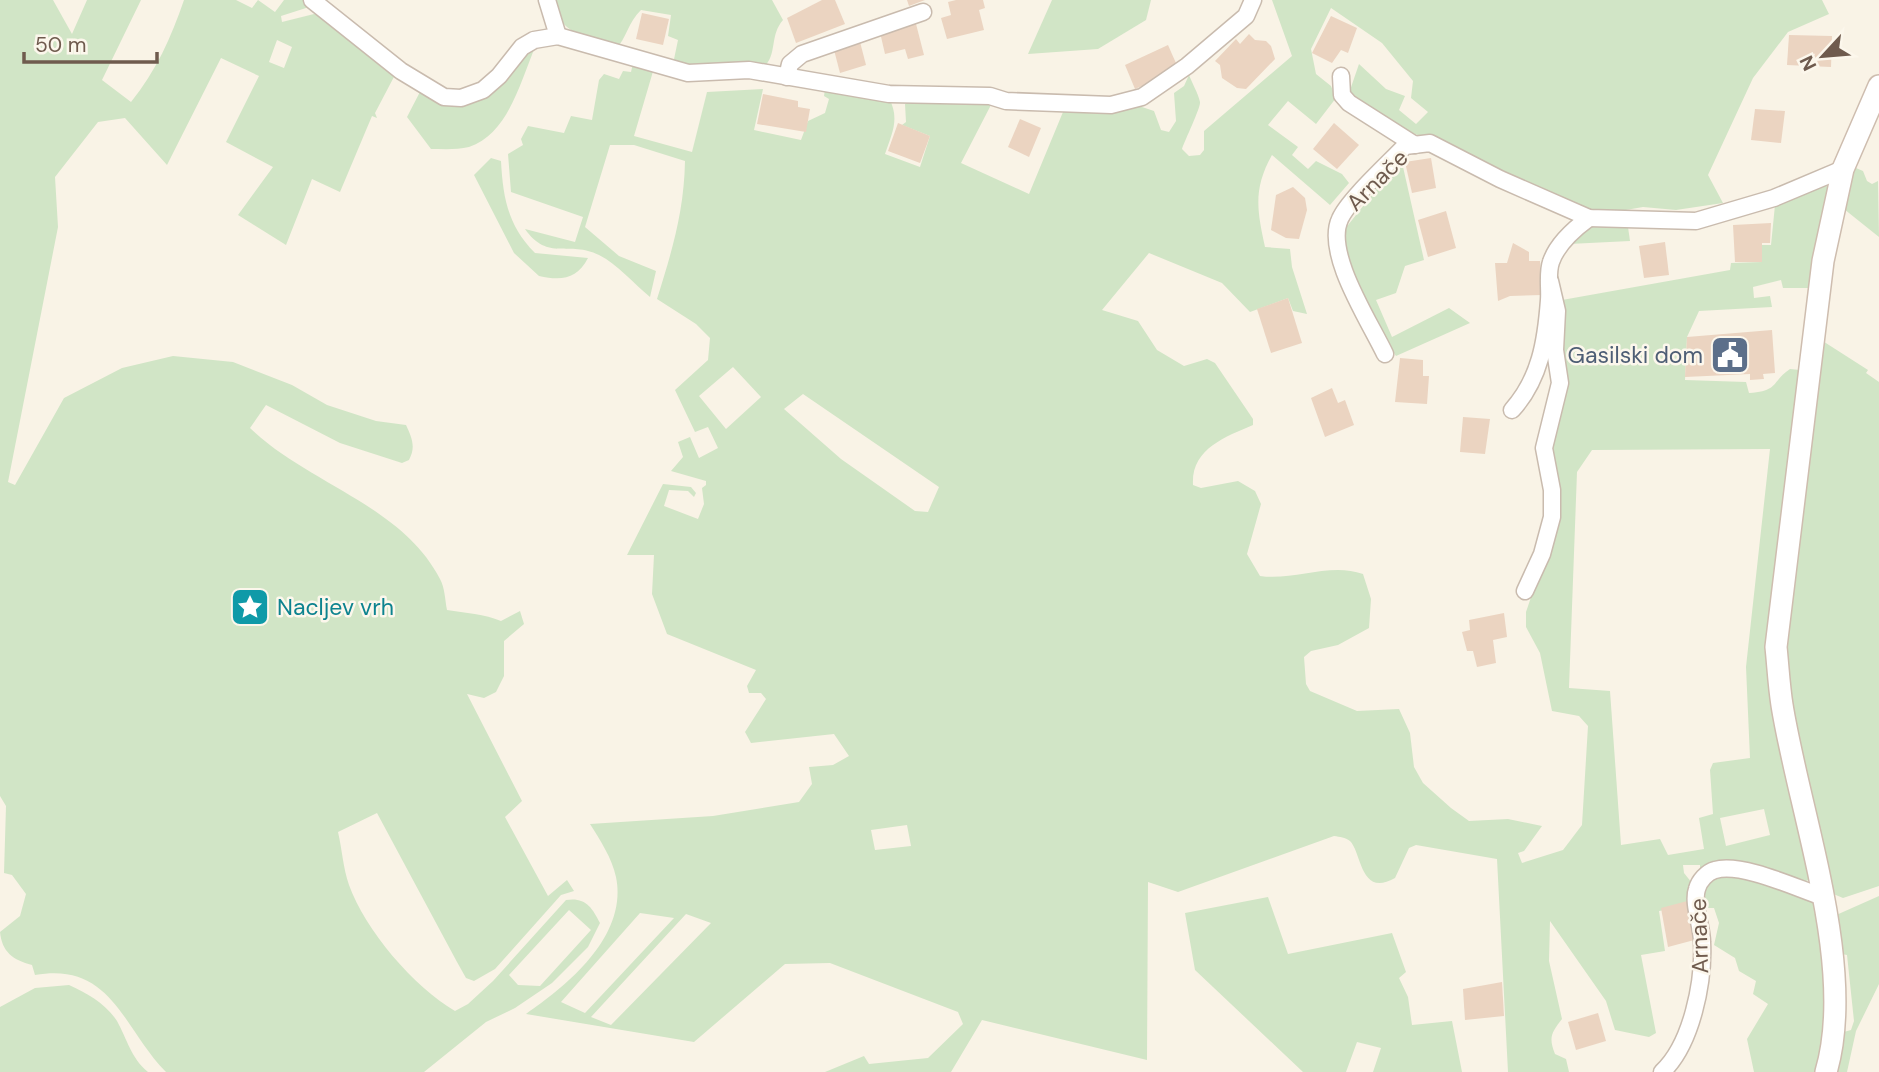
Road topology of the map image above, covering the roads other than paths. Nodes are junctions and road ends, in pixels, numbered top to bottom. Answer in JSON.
{"nodes":[{"id":1,"x":312,"y":0,"type":"edge"},
{"id":2,"x":547,"y":0,"type":"edge"},
{"id":3,"x":1253,"y":0,"type":"edge"},
{"id":4,"x":923,"y":12,"type":"dead end"},
{"id":5,"x":558,"y":36,"type":"junction"},
{"id":6,"x":1341,"y":76,"type":"dead end"},
{"id":7,"x":787,"y":77,"type":"junction"},
{"id":8,"x":1879,"y":86,"type":"edge"},
{"id":9,"x":1415,"y":145,"type":"junction"},
{"id":10,"x":1843,"y":169,"type":"junction"},
{"id":11,"x":1589,"y":218,"type":"junction"},
{"id":12,"x":1550,"y":281,"type":"junction"},
{"id":13,"x":1385,"y":354,"type":"dead end"},
{"id":14,"x":1512,"y":410,"type":"dead end"},
{"id":15,"x":1525,"y":591,"type":"dead end"},
{"id":16,"x":1823,"y":897,"type":"junction"},
{"id":17,"x":1662,"y":1072,"type":"edge"},
{"id":18,"x":1826,"y":1072,"type":"edge"}],
"edges":[{"from":1,"to":5,"type":"street"},
{"from":2,"to":5,"type":"street"},
{"from":3,"to":7,"type":"street"},
{"from":4,"to":7,"type":"street"},
{"from":5,"to":7,"type":"street"},
{"from":6,"to":9,"type":"street"},
{"from":8,"to":10,"type":"street"},
{"from":9,"to":11,"type":"street","name":"Arnače"},
{"from":9,"to":13,"type":"street","name":"Arnače"},
{"from":10,"to":11,"type":"street","name":"Arnače"},
{"from":10,"to":16,"type":"street"},
{"from":11,"to":12,"type":"street"},
{"from":12,"to":14,"type":"street"},
{"from":12,"to":15,"type":"street"},
{"from":16,"to":17,"type":"street","name":"Arnače"},
{"from":16,"to":18,"type":"street"}]}
